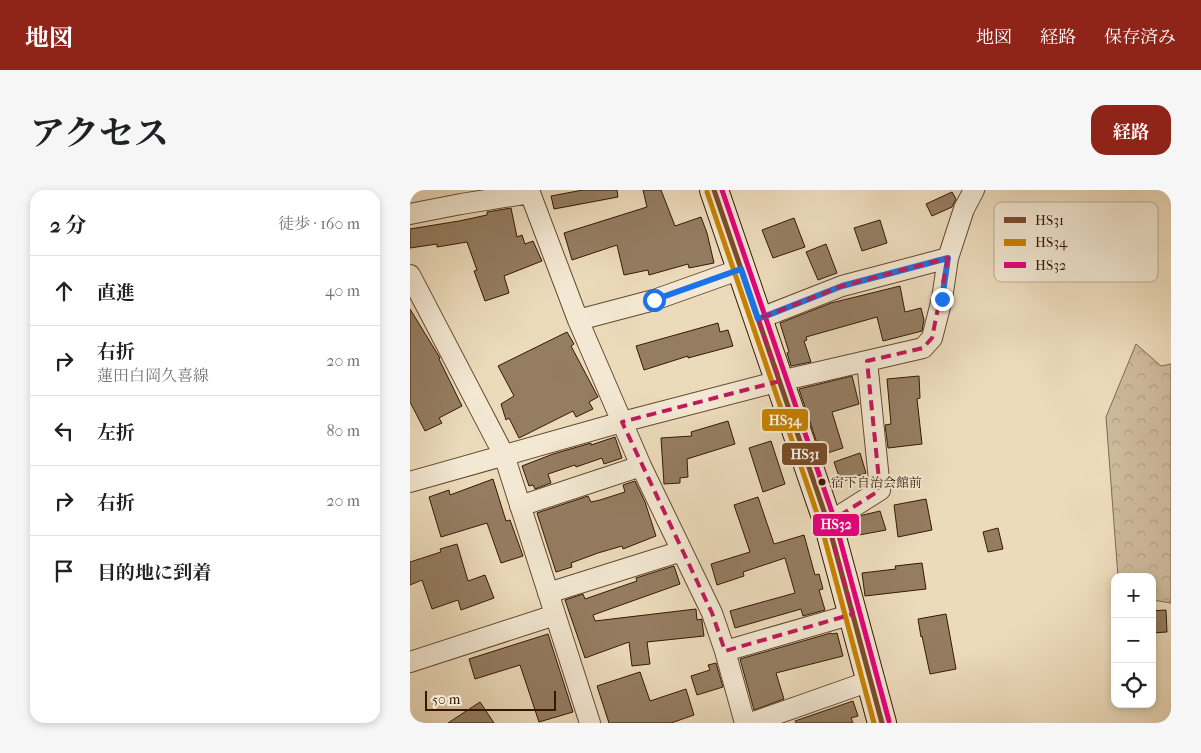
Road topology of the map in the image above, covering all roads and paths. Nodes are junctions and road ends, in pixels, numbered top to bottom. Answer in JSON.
{"nodes":[{"id":1,"x":714,"y":190,"type":"edge"},
{"id":2,"x":974,"y":190,"type":"edge"},
{"id":3,"x":459,"y":197,"type":"edge"},
{"id":4,"x":410,"y":214,"type":"edge"},
{"id":5,"x":948,"y":258,"type":"junction"},
{"id":6,"x":741,"y":269,"type":"junction"},
{"id":7,"x":410,"y":275,"type":"edge"},
{"id":8,"x":758,"y":319,"type":"junction"},
{"id":9,"x":578,"y":320,"type":"junction"},
{"id":10,"x":867,"y":361,"type":"junction"},
{"id":11,"x":780,"y":381,"type":"junction"},
{"id":12,"x":622,"y":422,"type":"junction"},
{"id":13,"x":504,"y":455,"type":"junction"},
{"id":14,"x":641,"y":466,"type":"junction"},
{"id":15,"x":410,"y":482,"type":"edge"},
{"id":16,"x":520,"y":506,"type":"junction"},
{"id":17,"x":828,"y":523,"type":"junction"},
{"id":18,"x":682,"y":551,"type":"junction"},
{"id":19,"x":548,"y":593,"type":"junction"},
{"id":20,"x":853,"y":614,"type":"junction"},
{"id":21,"x":555,"y":615,"type":"junction"},
{"id":22,"x":725,"y":650,"type":"junction"},
{"id":23,"x":410,"y":662,"type":"edge"},
{"id":24,"x":870,"y":681,"type":"junction"},
{"id":25,"x":590,"y":723,"type":"edge"},
{"id":26,"x":745,"y":723,"type":"edge"},
{"id":27,"x":751,"y":723,"type":"edge"},
{"id":28,"x":882,"y":723,"type":"edge"}],
"edges":[{"from":1,"to":6,"type":"main road"},
{"from":2,"to":5,"type":"street"},
{"from":3,"to":4,"type":"street"},
{"from":3,"to":9,"type":"street"},
{"from":5,"to":8,"type":"street"},
{"from":5,"to":10,"type":"street"},
{"from":6,"to":8,"type":"main road"},
{"from":6,"to":9,"type":"street"},
{"from":7,"to":13,"type":"street"},
{"from":8,"to":11,"type":"main road"},
{"from":9,"to":12,"type":"street"},
{"from":10,"to":11,"type":"street"},
{"from":10,"to":17,"type":"street"},
{"from":11,"to":12,"type":"street"},
{"from":11,"to":17,"type":"main road"},
{"from":12,"to":13,"type":"street"},
{"from":12,"to":14,"type":"street"},
{"from":13,"to":15,"type":"street"},
{"from":13,"to":16,"type":"street"},
{"from":14,"to":16,"type":"street"},
{"from":14,"to":18,"type":"street"},
{"from":16,"to":19,"type":"street"},
{"from":17,"to":20,"type":"main road"},
{"from":18,"to":19,"type":"street"},
{"from":18,"to":22,"type":"street"},
{"from":19,"to":21,"type":"street"},
{"from":20,"to":22,"type":"street"},
{"from":20,"to":24,"type":"main road"},
{"from":21,"to":23,"type":"street"},
{"from":21,"to":25,"type":"street"},
{"from":22,"to":26,"type":"street"},
{"from":24,"to":27,"type":"street"},
{"from":24,"to":28,"type":"main road"}]}
